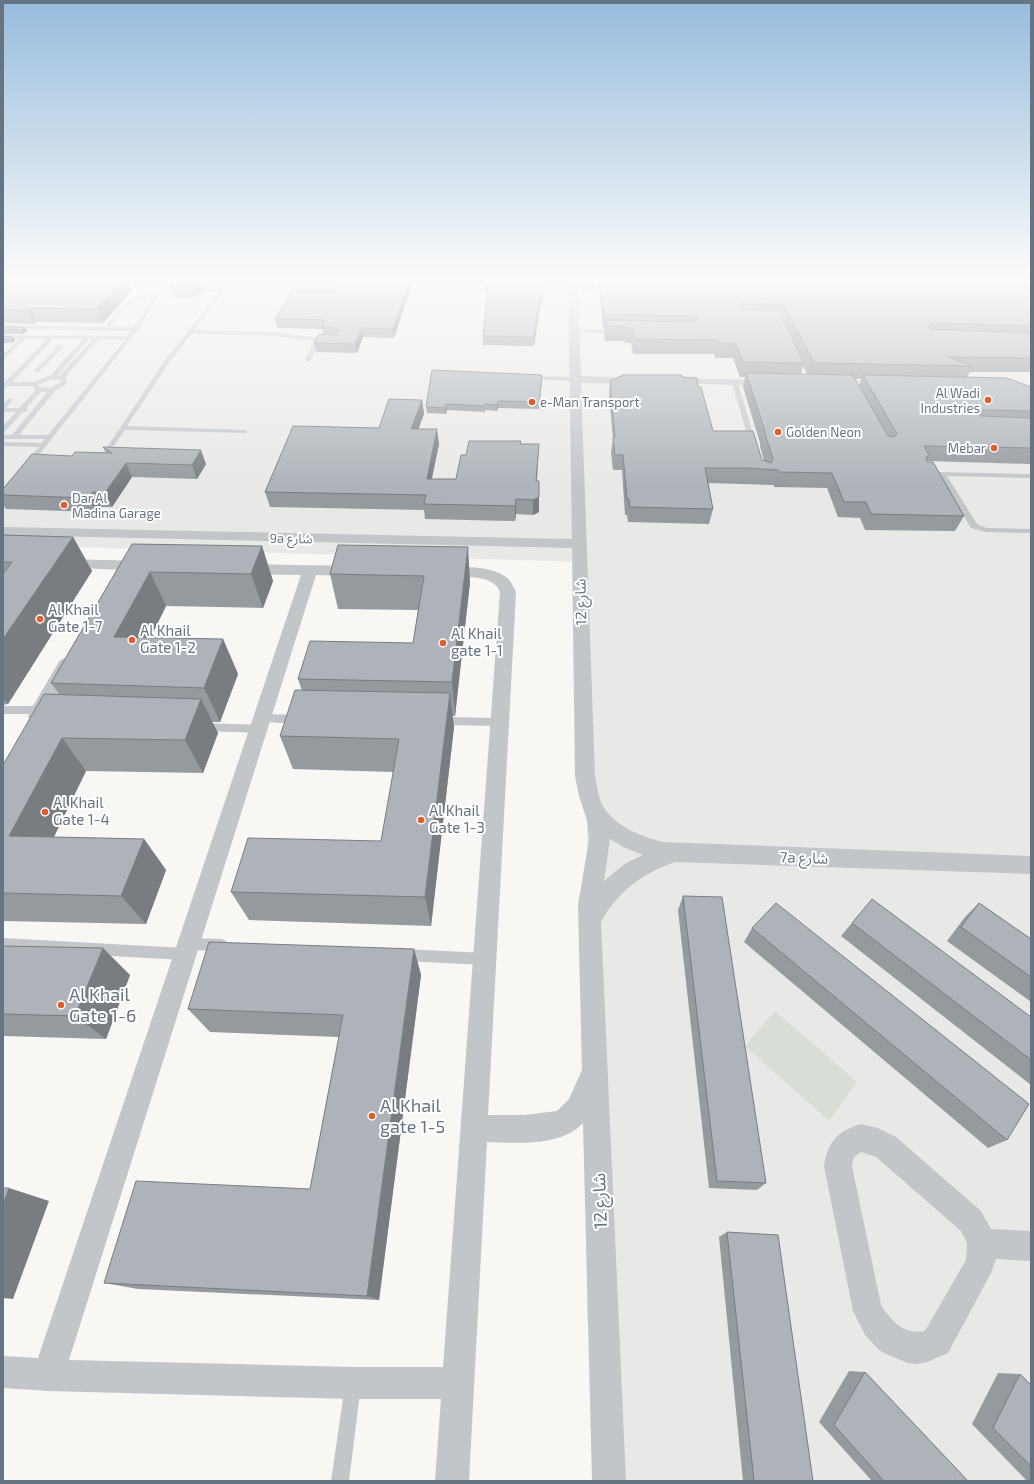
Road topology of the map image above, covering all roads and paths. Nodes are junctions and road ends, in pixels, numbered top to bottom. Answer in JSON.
{"nodes":[{"id":1,"x":12,"y":349,"type":"edge"},
{"id":2,"x":41,"y":349,"type":"edge"},
{"id":3,"x":57,"y":349,"type":"edge"},
{"id":4,"x":77,"y":349,"type":"edge"},
{"id":5,"x":87,"y":349,"type":"edge"},
{"id":6,"x":120,"y":349,"type":"edge"},
{"id":7,"x":177,"y":349,"type":"edge"},
{"id":8,"x":313,"y":349,"type":"edge"},
{"id":9,"x":574,"y":349,"type":"edge"},
{"id":10,"x":50,"y":357,"type":"junction"},
{"id":11,"x":70,"y":357,"type":"junction"},
{"id":12,"x":80,"y":357,"type":"junction"},
{"id":13,"x":3,"y":358,"type":"edge"},
{"id":14,"x":308,"y":360,"type":"dead end"},
{"id":15,"x":37,"y":371,"type":"dead end"},
{"id":16,"x":52,"y":377,"type":"junction"},
{"id":17,"x":61,"y":378,"type":"junction"},
{"id":18,"x":520,"y":378,"type":"edge"},
{"id":19,"x":575,"y":380,"type":"junction"},
{"id":20,"x":735,"y":383,"type":"junction"},
{"id":21,"x":785,"y":383,"type":"edge"},
{"id":22,"x":5,"y":386,"type":"edge"},
{"id":23,"x":37,"y":387,"type":"junction"},
{"id":24,"x":53,"y":389,"type":"junction"},
{"id":25,"x":10,"y":400,"type":"dead end"},
{"id":26,"x":3,"y":409,"type":"edge"},
{"id":27,"x":20,"y":410,"type":"junction"},
{"id":28,"x":35,"y":410,"type":"junction"},
{"id":29,"x":123,"y":428,"type":"junction"},
{"id":30,"x":3,"y":430,"type":"edge"},
{"id":31,"x":245,"y":432,"type":"dead end"},
{"id":32,"x":3,"y":437,"type":"edge"},
{"id":33,"x":14,"y":437,"type":"junction"},
{"id":34,"x":50,"y":437,"type":"junction"},
{"id":35,"x":3,"y":444,"type":"edge"},
{"id":36,"x":44,"y":445,"type":"junction"},
{"id":37,"x":111,"y":446,"type":"edge"},
{"id":38,"x":756,"y":452,"type":"edge"},
{"id":39,"x":21,"y":473,"type":"edge"},
{"id":40,"x":930,"y":474,"type":"edge"},
{"id":41,"x":943,"y":474,"type":"junction"},
{"id":42,"x":1031,"y":476,"type":"edge"},
{"id":43,"x":3,"y":531,"type":"edge"},
{"id":44,"x":1031,"y":531,"type":"edge"},
{"id":45,"x":579,"y":544,"type":"junction"},
{"id":46,"x":43,"y":564,"type":"edge"},
{"id":47,"x":169,"y":567,"type":"edge"},
{"id":48,"x":224,"y":568,"type":"edge"},
{"id":49,"x":310,"y":570,"type":"junction"},
{"id":50,"x":373,"y":572,"type":"edge"},
{"id":51,"x":427,"y":573,"type":"edge"},
{"id":52,"x":75,"y":648,"type":"edge"},
{"id":53,"x":3,"y":710,"type":"edge"},
{"id":54,"x":310,"y":719,"type":"edge"},
{"id":55,"x":38,"y":720,"type":"joint"},
{"id":56,"x":428,"y":721,"type":"edge"},
{"id":57,"x":499,"y":722,"type":"junction"},
{"id":58,"x":261,"y":724,"type":"junction"},
{"id":59,"x":190,"y":726,"type":"edge"},
{"id":60,"x":592,"y":808,"type":"junction"},
{"id":61,"x":675,"y":853,"type":"junction"},
{"id":62,"x":1031,"y":865,"type":"edge"},
{"id":63,"x":590,"y":921,"type":"junction"},
{"id":64,"x":3,"y":944,"type":"edge"},
{"id":65,"x":235,"y":946,"type":"edge"},
{"id":66,"x":186,"y":949,"type":"junction"},
{"id":67,"x":392,"y":954,"type":"edge"},
{"id":68,"x":486,"y":959,"type":"junction"},
{"id":69,"x":596,"y":1068,"type":"junction"},
{"id":70,"x":474,"y":1128,"type":"junction"},
{"id":71,"x":982,"y":1243,"type":"junction"},
{"id":72,"x":1031,"y":1246,"type":"edge"},
{"id":73,"x":3,"y":1372,"type":"edge"},
{"id":74,"x":48,"y":1375,"type":"junction"},
{"id":75,"x":353,"y":1383,"type":"junction"},
{"id":76,"x":458,"y":1383,"type":"junction"},
{"id":77,"x":340,"y":1481,"type":"edge"},
{"id":78,"x":452,"y":1481,"type":"edge"},
{"id":79,"x":609,"y":1481,"type":"edge"}],
"edges":[{"from":1,"to":13,"type":"lane"},
{"from":2,"to":22,"type":"lane"},
{"from":3,"to":10,"type":"lane"},
{"from":4,"to":11,"type":"lane"},
{"from":5,"to":12,"type":"lane"},
{"from":6,"to":34,"type":"lane"},
{"from":7,"to":29,"type":"lane"},
{"from":8,"to":14,"type":"lane"},
{"from":9,"to":19,"type":"street","name":"شارع 12"},
{"from":10,"to":11,"type":"lane"},
{"from":10,"to":15,"type":"lane"},
{"from":11,"to":12,"type":"lane"},
{"from":11,"to":16,"type":"lane"},
{"from":12,"to":17,"type":"lane"},
{"from":16,"to":17,"type":"lane"},
{"from":16,"to":23,"type":"lane"},
{"from":17,"to":24,"type":"lane"},
{"from":18,"to":19,"type":"lane"},
{"from":19,"to":20,"type":"street"},
{"from":19,"to":45,"type":"street","name":"شارع 12"},
{"from":20,"to":21,"type":"street"},
{"from":20,"to":38,"type":"lane"},
{"from":22,"to":23,"type":"lane"},
{"from":23,"to":24,"type":"lane"},
{"from":23,"to":27,"type":"lane"},
{"from":24,"to":28,"type":"lane"},
{"from":25,"to":26,"type":"lane"},
{"from":26,"to":27,"type":"lane"},
{"from":27,"to":28,"type":"lane"},
{"from":27,"to":30,"type":"lane"},
{"from":28,"to":33,"type":"lane"},
{"from":29,"to":31,"type":"lane"},
{"from":29,"to":37,"type":"lane"},
{"from":32,"to":33,"type":"lane"},
{"from":33,"to":34,"type":"lane"},
{"from":34,"to":36,"type":"lane"},
{"from":35,"to":36,"type":"lane"},
{"from":36,"to":39,"type":"lane"},
{"from":40,"to":41,"type":"lane"},
{"from":41,"to":42,"type":"lane"},
{"from":41,"to":44,"type":"lane"},
{"from":43,"to":45,"type":"street","name":"9a شارع"},
{"from":45,"to":60,"type":"street","name":"شارع 12"},
{"from":46,"to":47,"type":"street"},
{"from":48,"to":49,"type":"street"},
{"from":49,"to":50,"type":"street"},
{"from":49,"to":58,"type":"street"},
{"from":51,"to":57,"type":"street"},
{"from":52,"to":55,"type":"street"},
{"from":53,"to":55,"type":"lane"},
{"from":54,"to":58,"type":"lane"},
{"from":56,"to":57,"type":"lane"},
{"from":57,"to":68,"type":"street"},
{"from":58,"to":59,"type":"lane"},
{"from":58,"to":66,"type":"street"},
{"from":60,"to":61,"type":"street","name":"7a شارع"},
{"from":60,"to":63,"type":"street","name":"شارع 12"},
{"from":61,"to":62,"type":"street","name":"7a شارع"},
{"from":61,"to":63,"type":"street"},
{"from":63,"to":69,"type":"street","name":"شارع 12"},
{"from":64,"to":66,"type":"lane"},
{"from":65,"to":66,"type":"lane"},
{"from":66,"to":74,"type":"street"},
{"from":67,"to":68,"type":"lane"},
{"from":68,"to":70,"type":"street"},
{"from":69,"to":70,"type":"street"},
{"from":69,"to":79,"type":"street","name":"شارع 12"},
{"from":70,"to":76,"type":"street"},
{"from":71,"to":71,"type":"street"},
{"from":71,"to":72,"type":"street"},
{"from":73,"to":74,"type":"street"},
{"from":74,"to":75,"type":"street"},
{"from":75,"to":76,"type":"street"},
{"from":75,"to":77,"type":"lane"},
{"from":76,"to":78,"type":"street"}]}
